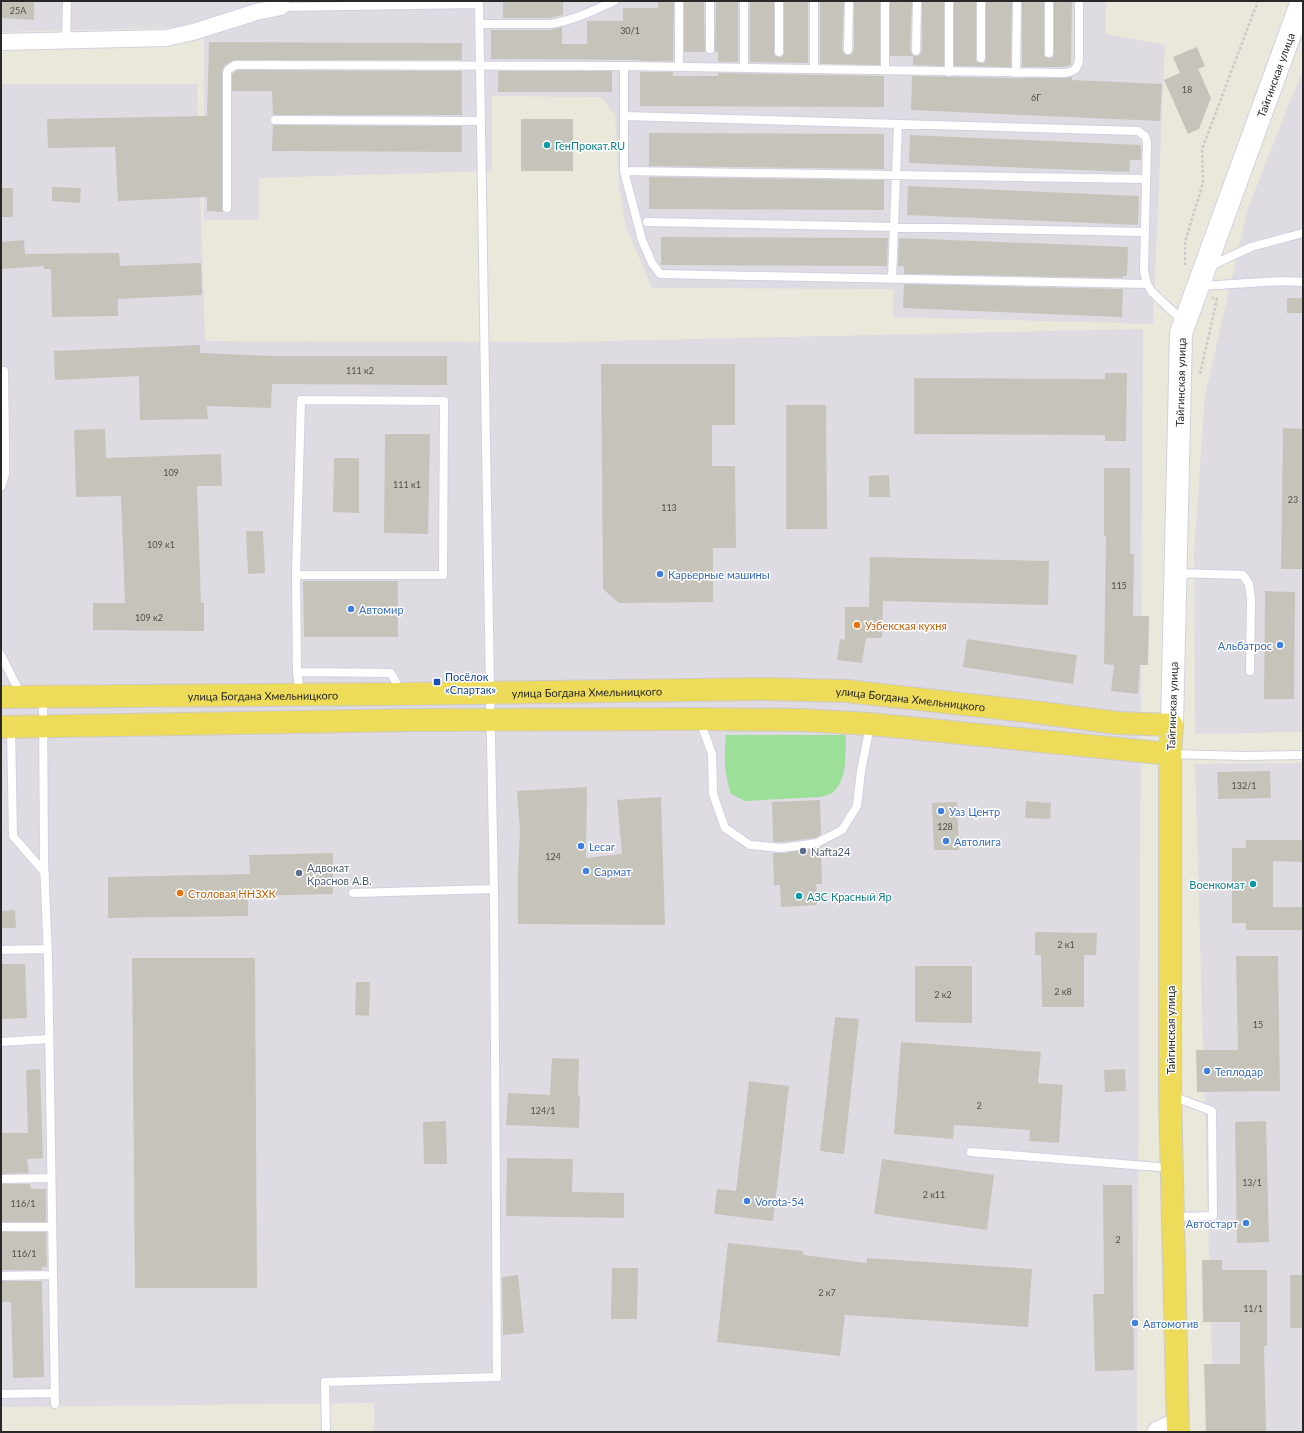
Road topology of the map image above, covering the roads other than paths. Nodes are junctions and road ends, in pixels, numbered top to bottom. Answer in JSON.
{"nodes":[{"id":1,"x":67,"y":1,"type":"edge"},
{"id":2,"x":614,"y":1,"type":"edge"},
{"id":3,"x":679,"y":1,"type":"edge"},
{"id":4,"x":710,"y":1,"type":"edge"},
{"id":5,"x":744,"y":1,"type":"edge"},
{"id":6,"x":779,"y":1,"type":"edge"},
{"id":7,"x":814,"y":1,"type":"edge"},
{"id":8,"x":848,"y":1,"type":"edge"},
{"id":9,"x":885,"y":1,"type":"edge"},
{"id":10,"x":917,"y":1,"type":"edge"},
{"id":11,"x":949,"y":1,"type":"edge"},
{"id":12,"x":981,"y":1,"type":"edge"},
{"id":13,"x":1016,"y":1,"type":"edge"},
{"id":14,"x":1050,"y":1,"type":"edge"},
{"id":15,"x":1079,"y":1,"type":"edge"},
{"id":16,"x":1302,"y":1,"type":"edge"},
{"id":17,"x":479,"y":2,"type":"edge"},
{"id":18,"x":281,"y":4,"type":"edge"},
{"id":19,"x":479,"y":24,"type":"junction"},
{"id":20,"x":66,"y":40,"type":"junction"},
{"id":21,"x":1,"y":42,"type":"edge"},
{"id":22,"x":710,"y":49,"type":"dead end"},
{"id":23,"x":848,"y":50,"type":"dead end"},
{"id":24,"x":916,"y":51,"type":"dead end"},
{"id":25,"x":779,"y":52,"type":"dead end"},
{"id":26,"x":1049,"y":53,"type":"dead end"},
{"id":27,"x":981,"y":58,"type":"dead end"},
{"id":28,"x":480,"y":65,"type":"junction"},
{"id":29,"x":624,"y":66,"type":"junction"},
{"id":30,"x":679,"y":67,"type":"junction"},
{"id":31,"x":744,"y":68,"type":"junction"},
{"id":32,"x":814,"y":69,"type":"junction"},
{"id":33,"x":885,"y":70,"type":"junction"},
{"id":34,"x":949,"y":72,"type":"junction"},
{"id":35,"x":1016,"y":73,"type":"junction"},
{"id":36,"x":624,"y":116,"type":"junction"},
{"id":37,"x":275,"y":120,"type":"dead end"},
{"id":38,"x":480,"y":121,"type":"junction"},
{"id":39,"x":898,"y":124,"type":"junction"},
{"id":40,"x":624,"y":171,"type":"junction"},
{"id":41,"x":896,"y":175,"type":"junction"},
{"id":42,"x":1146,"y":179,"type":"junction"},
{"id":43,"x":227,"y":208,"type":"dead end"},
{"id":44,"x":647,"y":222,"type":"dead end"},
{"id":45,"x":894,"y":227,"type":"junction"},
{"id":46,"x":1145,"y":232,"type":"junction"},
{"id":47,"x":1303,"y":233,"type":"edge"},
{"id":48,"x":892,"y":279,"type":"junction"},
{"id":49,"x":1196,"y":279,"type":"junction"},
{"id":50,"x":1303,"y":282,"type":"edge"},
{"id":51,"x":1146,"y":284,"type":"junction"},
{"id":52,"x":1185,"y":322,"type":"junction"},
{"id":53,"x":1,"y":371,"type":"edge"},
{"id":54,"x":3,"y":446,"type":"edge"},
{"id":55,"x":1,"y":487,"type":"edge"},
{"id":56,"x":1175,"y":573,"type":"junction"},
{"id":57,"x":296,"y":574,"type":"junction"},
{"id":58,"x":1,"y":655,"type":"edge"},
{"id":59,"x":1250,"y":671,"type":"dead end"},
{"id":60,"x":297,"y":672,"type":"junction"},
{"id":61,"x":764,"y":689,"type":"junction"},
{"id":62,"x":490,"y":692,"type":"junction"},
{"id":63,"x":300,"y":694,"type":"junction"},
{"id":64,"x":402,"y":694,"type":"junction"},
{"id":65,"x":43,"y":696,"type":"junction"},
{"id":66,"x":11,"y":697,"type":"edge"},
{"id":67,"x":699,"y":718,"type":"junction"},
{"id":68,"x":765,"y":719,"type":"junction"},
{"id":69,"x":490,"y":720,"type":"junction"},
{"id":70,"x":870,"y":724,"type":"junction"},
{"id":71,"x":1172,"y":725,"type":"junction"},
{"id":72,"x":44,"y":726,"type":"junction"},
{"id":73,"x":6,"y":727,"type":"edge"},
{"id":74,"x":1170,"y":754,"type":"junction"},
{"id":75,"x":1303,"y":755,"type":"edge"},
{"id":76,"x":44,"y":873,"type":"junction"},
{"id":77,"x":494,"y":889,"type":"junction"},
{"id":78,"x":353,"y":893,"type":"dead end"},
{"id":79,"x":47,"y":948,"type":"junction"},
{"id":80,"x":1,"y":950,"type":"edge"},
{"id":81,"x":49,"y":1040,"type":"junction"},
{"id":82,"x":1,"y":1042,"type":"edge"},
{"id":83,"x":1170,"y":1095,"type":"junction"},
{"id":84,"x":971,"y":1152,"type":"dead end"},
{"id":85,"x":1172,"y":1168,"type":"junction"},
{"id":86,"x":51,"y":1178,"type":"junction"},
{"id":87,"x":1,"y":1179,"type":"edge"},
{"id":88,"x":1173,"y":1217,"type":"junction"},
{"id":89,"x":1,"y":1227,"type":"edge"},
{"id":90,"x":52,"y":1227,"type":"junction"},
{"id":91,"x":53,"y":1275,"type":"junction"},
{"id":92,"x":1,"y":1276,"type":"edge"},
{"id":93,"x":54,"y":1393,"type":"junction"},
{"id":94,"x":1,"y":1394,"type":"edge"},
{"id":95,"x":54,"y":1404,"type":"dead end"},
{"id":96,"x":1178,"y":1428,"type":"edge"},
{"id":97,"x":326,"y":1432,"type":"edge"},
{"id":98,"x":1158,"y":1432,"type":"edge"}],
"edges":[{"from":1,"to":20,"type":"lane"},
{"from":2,"to":19,"type":"lane"},
{"from":3,"to":30,"type":"lane"},
{"from":4,"to":22,"type":"lane"},
{"from":5,"to":31,"type":"lane"},
{"from":6,"to":25,"type":"lane"},
{"from":7,"to":32,"type":"lane"},
{"from":8,"to":23,"type":"lane"},
{"from":9,"to":33,"type":"lane"},
{"from":10,"to":24,"type":"lane"},
{"from":11,"to":34,"type":"lane"},
{"from":12,"to":27,"type":"lane"},
{"from":13,"to":35,"type":"lane"},
{"from":14,"to":26,"type":"lane"},
{"from":15,"to":35,"type":"lane"},
{"from":16,"to":49,"type":"main road","name":"Тайгинская улица"},
{"from":17,"to":18,"type":"lane"},
{"from":17,"to":19,"type":"lane"},
{"from":18,"to":20,"type":"street"},
{"from":19,"to":28,"type":"lane"},
{"from":20,"to":21,"type":"street"},
{"from":28,"to":29,"type":"lane"},
{"from":28,"to":38,"type":"lane"},
{"from":28,"to":43,"type":"lane"},
{"from":29,"to":30,"type":"lane"},
{"from":29,"to":36,"type":"lane"},
{"from":30,"to":31,"type":"lane"},
{"from":31,"to":32,"type":"lane"},
{"from":32,"to":33,"type":"lane"},
{"from":33,"to":34,"type":"lane"},
{"from":34,"to":35,"type":"lane"},
{"from":36,"to":39,"type":"lane"},
{"from":36,"to":40,"type":"lane"},
{"from":37,"to":38,"type":"lane"},
{"from":38,"to":62,"type":"lane"},
{"from":39,"to":41,"type":"lane"},
{"from":39,"to":42,"type":"lane"},
{"from":40,"to":41,"type":"lane"},
{"from":40,"to":48,"type":"lane"},
{"from":41,"to":42,"type":"lane"},
{"from":41,"to":45,"type":"lane"},
{"from":42,"to":46,"type":"lane"},
{"from":44,"to":45,"type":"lane"},
{"from":45,"to":46,"type":"lane"},
{"from":45,"to":48,"type":"lane"},
{"from":46,"to":51,"type":"lane"},
{"from":47,"to":49,"type":"lane"},
{"from":48,"to":51,"type":"lane"},
{"from":49,"to":50,"type":"lane"},
{"from":49,"to":52,"type":"main road","name":"Тайгинская улица"},
{"from":51,"to":52,"type":"lane"},
{"from":52,"to":56,"type":"main road","name":"Тайгинская улица"},
{"from":53,"to":54,"type":"lane"},
{"from":54,"to":55,"type":"lane"},
{"from":56,"to":59,"type":"lane"},
{"from":56,"to":71,"type":"main road","name":"Тайгинская улица"},
{"from":57,"to":57,"type":"lane"},
{"from":57,"to":60,"type":"lane"},
{"from":58,"to":66,"type":"lane"},
{"from":60,"to":63,"type":"lane"},
{"from":60,"to":64,"type":"lane"},
{"from":61,"to":62,"type":"highway","name":"улица Богдана Хмельницкого"},
{"from":61,"to":68,"type":"highway"},
{"from":61,"to":71,"type":"highway","name":"улица Богдана Хмельницкого"},
{"from":62,"to":64,"type":"highway","name":"улица Богдана Хмельницкого"},
{"from":62,"to":69,"type":"lane"},
{"from":63,"to":64,"type":"highway","name":"улица Богдана Хмельницкого"},
{"from":63,"to":65,"type":"highway","name":"улица Богдана Хмельницкого"},
{"from":65,"to":66,"type":"highway","name":"улица Богдана Хмельницкого"},
{"from":65,"to":72,"type":"lane"},
{"from":67,"to":68,"type":"highway"},
{"from":67,"to":69,"type":"highway"},
{"from":67,"to":70,"type":"lane"},
{"from":68,"to":70,"type":"highway"},
{"from":69,"to":72,"type":"highway"},
{"from":69,"to":77,"type":"lane"},
{"from":70,"to":74,"type":"highway"},
{"from":71,"to":74,"type":"highway","name":"Тайгинская улица"},
{"from":72,"to":73,"type":"highway"},
{"from":72,"to":76,"type":"lane"},
{"from":73,"to":76,"type":"lane"},
{"from":74,"to":75,"type":"lane"},
{"from":74,"to":83,"type":"highway","name":"Тайгинская улица"},
{"from":76,"to":79,"type":"lane"},
{"from":77,"to":78,"type":"lane"},
{"from":77,"to":97,"type":"lane"},
{"from":79,"to":80,"type":"lane"},
{"from":79,"to":81,"type":"lane"},
{"from":81,"to":82,"type":"lane"},
{"from":81,"to":86,"type":"lane"},
{"from":83,"to":85,"type":"highway","name":"Тайгинская улица"},
{"from":83,"to":88,"type":"lane"},
{"from":84,"to":85,"type":"lane"},
{"from":85,"to":88,"type":"highway","name":"Тайгинская улица"},
{"from":86,"to":87,"type":"lane"},
{"from":86,"to":90,"type":"lane"},
{"from":88,"to":96,"type":"highway","name":"Тайгинская улица"},
{"from":89,"to":90,"type":"lane"},
{"from":90,"to":91,"type":"lane"},
{"from":91,"to":92,"type":"lane"},
{"from":91,"to":93,"type":"lane"},
{"from":93,"to":94,"type":"lane"},
{"from":93,"to":95,"type":"lane"},
{"from":96,"to":98,"type":"street"}]}
